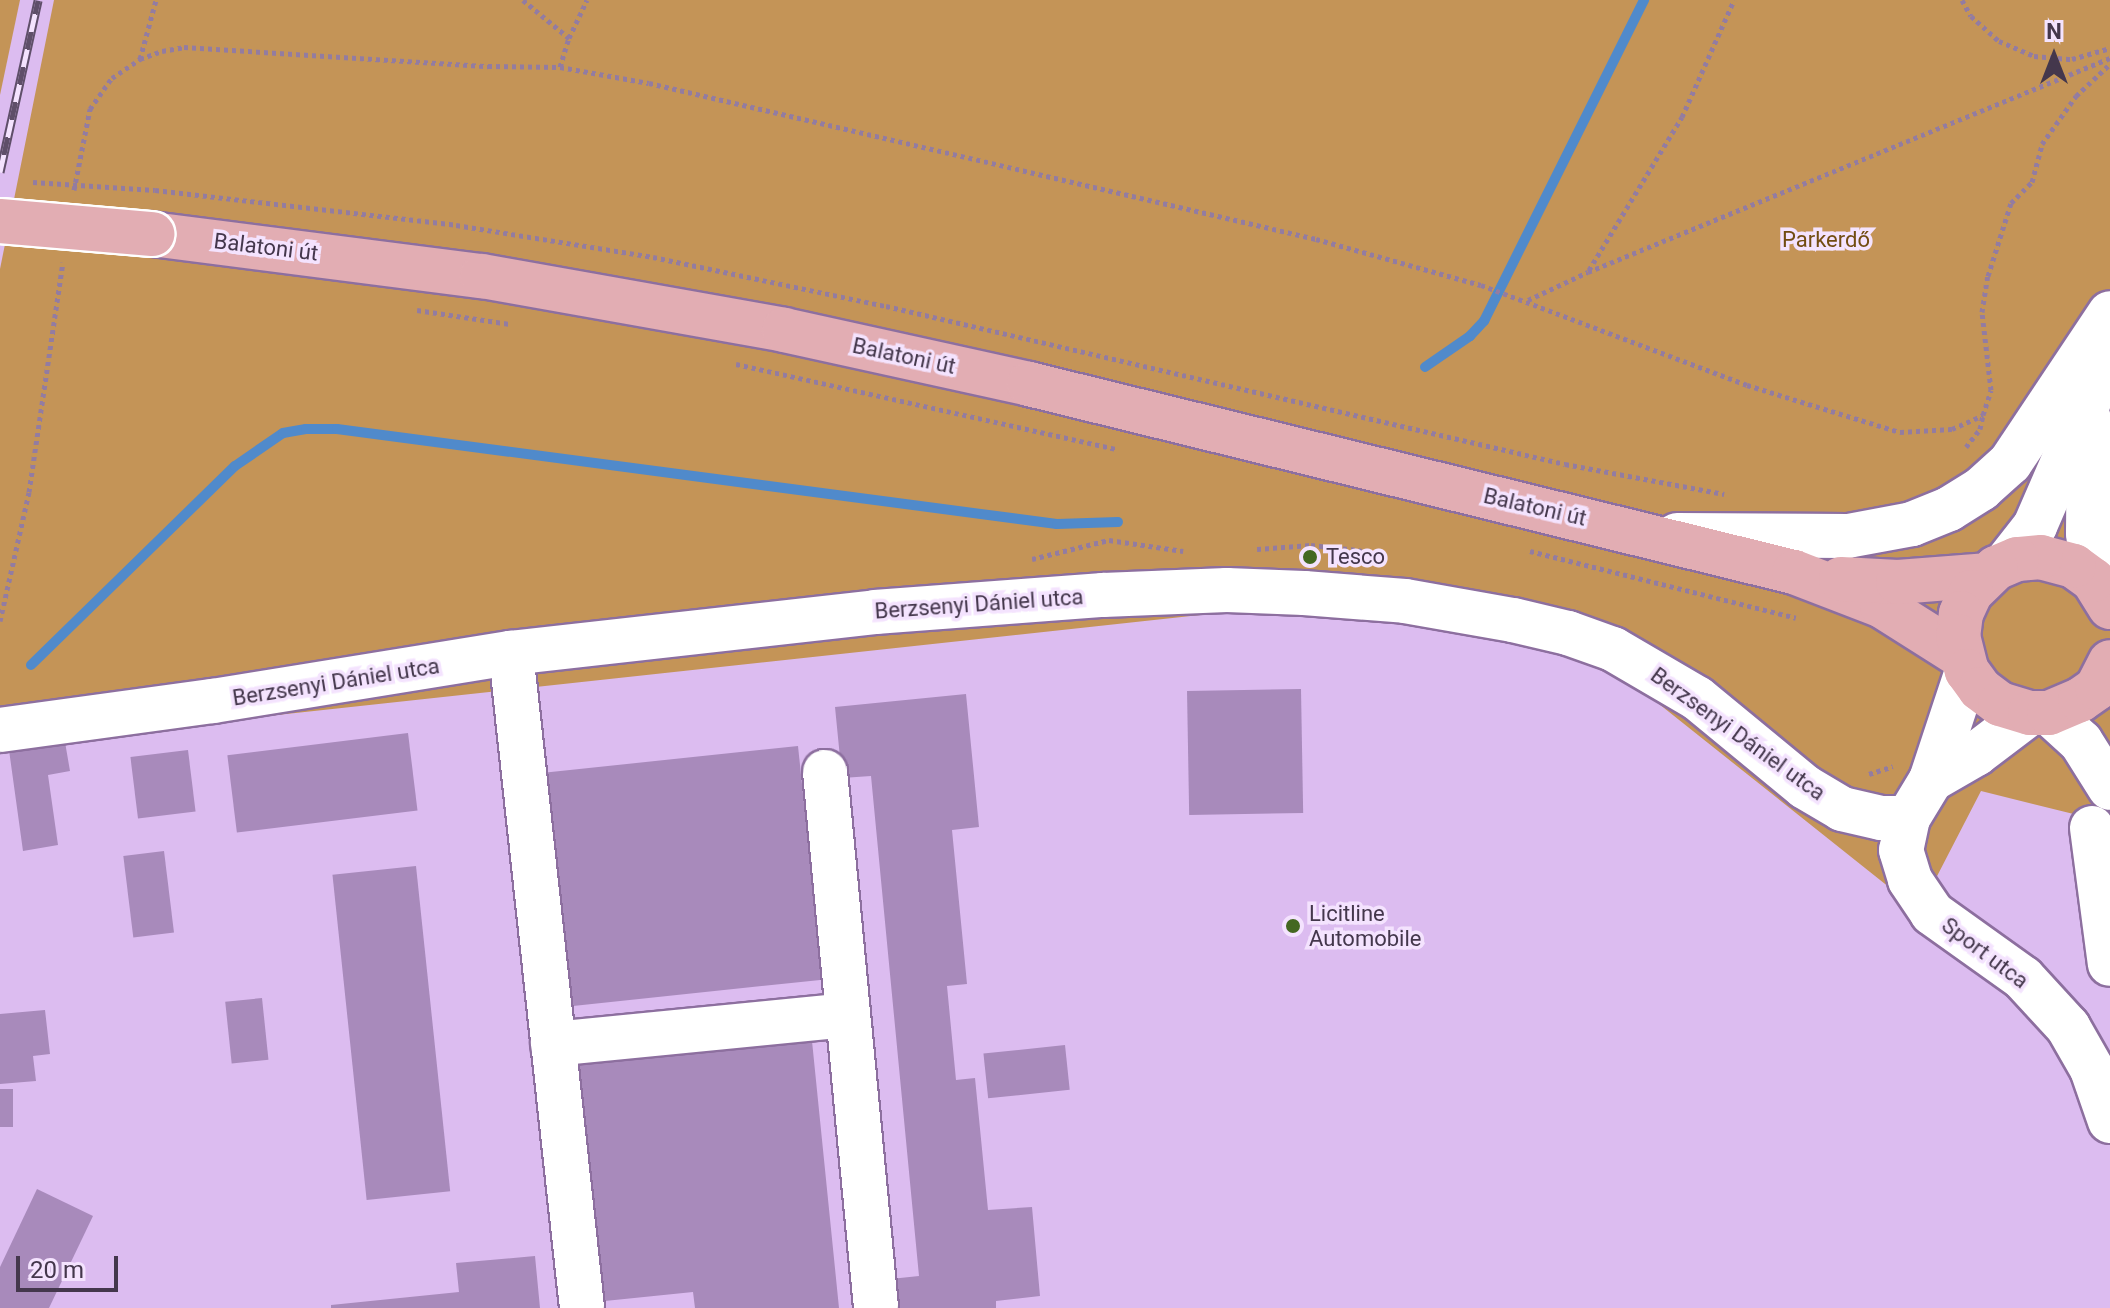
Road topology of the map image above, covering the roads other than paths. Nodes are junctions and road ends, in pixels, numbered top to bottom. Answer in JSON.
{"nodes":[{"id":1,"x":0,"y":221,"type":"edge"},
{"id":2,"x":2110,"y":315,"type":"edge"},
{"id":3,"x":2098,"y":388,"type":"edge"},
{"id":4,"x":1652,"y":535,"type":"junction"},
{"id":5,"x":1996,"y":569,"type":"junction"},
{"id":6,"x":1794,"y":572,"type":"junction"},
{"id":7,"x":2101,"y":594,"type":"edge"},
{"id":8,"x":511,"y":653,"type":"junction"},
{"id":9,"x":1964,"y":663,"type":"junction"},
{"id":10,"x":2106,"y":679,"type":"edge"},
{"id":11,"x":2040,"y":713,"type":"junction"},
{"id":12,"x":0,"y":730,"type":"edge"},
{"id":13,"x":825,"y":772,"type":"dead end"},
{"id":14,"x":1931,"y":780,"type":"junction"},
{"id":15,"x":2110,"y":788,"type":"edge"},
{"id":16,"x":1908,"y":818,"type":"junction"},
{"id":17,"x":2092,"y":828,"type":"dead end"},
{"id":18,"x":2110,"y":964,"type":"edge"},
{"id":19,"x":848,"y":1015,"type":"junction"},
{"id":20,"x":553,"y":1044,"type":"junction"},
{"id":21,"x":2110,"y":1121,"type":"edge"},
{"id":22,"x":582,"y":1308,"type":"edge"},
{"id":23,"x":876,"y":1308,"type":"edge"}],
"edges":[{"from":1,"to":4,"type":"main road","name":"Balatoni út","bridge":true},
{"from":2,"to":3,"type":"street"},
{"from":2,"to":4,"type":"street"},
{"from":3,"to":5,"type":"street"},
{"from":3,"to":7,"type":"street"},
{"from":4,"to":6,"type":"main road","name":"Balatoni út"},
{"from":5,"to":6,"type":"main road","name":"Balatoni út"},
{"from":5,"to":7,"type":"main road","name":"Balatoni út"},
{"from":5,"to":9,"type":"main road"},
{"from":6,"to":9,"type":"main road","name":"Balatoni út"},
{"from":8,"to":12,"type":"street","name":"Berzsenyi Dániel utca"},
{"from":8,"to":16,"type":"street","name":"Berzsenyi Dániel utca"},
{"from":8,"to":20,"type":"street"},
{"from":9,"to":11,"type":"main road","name":"Balatoni út"},
{"from":9,"to":14,"type":"street","name":"Sport utca"},
{"from":10,"to":11,"type":"main road"},
{"from":11,"to":14,"type":"street"},
{"from":11,"to":15,"type":"street"},
{"from":13,"to":19,"type":"street"},
{"from":14,"to":16,"type":"street","name":"Sport utca"},
{"from":16,"to":21,"type":"street","name":"Sport utca"},
{"from":17,"to":18,"type":"street"},
{"from":19,"to":20,"type":"street"},
{"from":19,"to":23,"type":"street"},
{"from":20,"to":22,"type":"street"}]}
